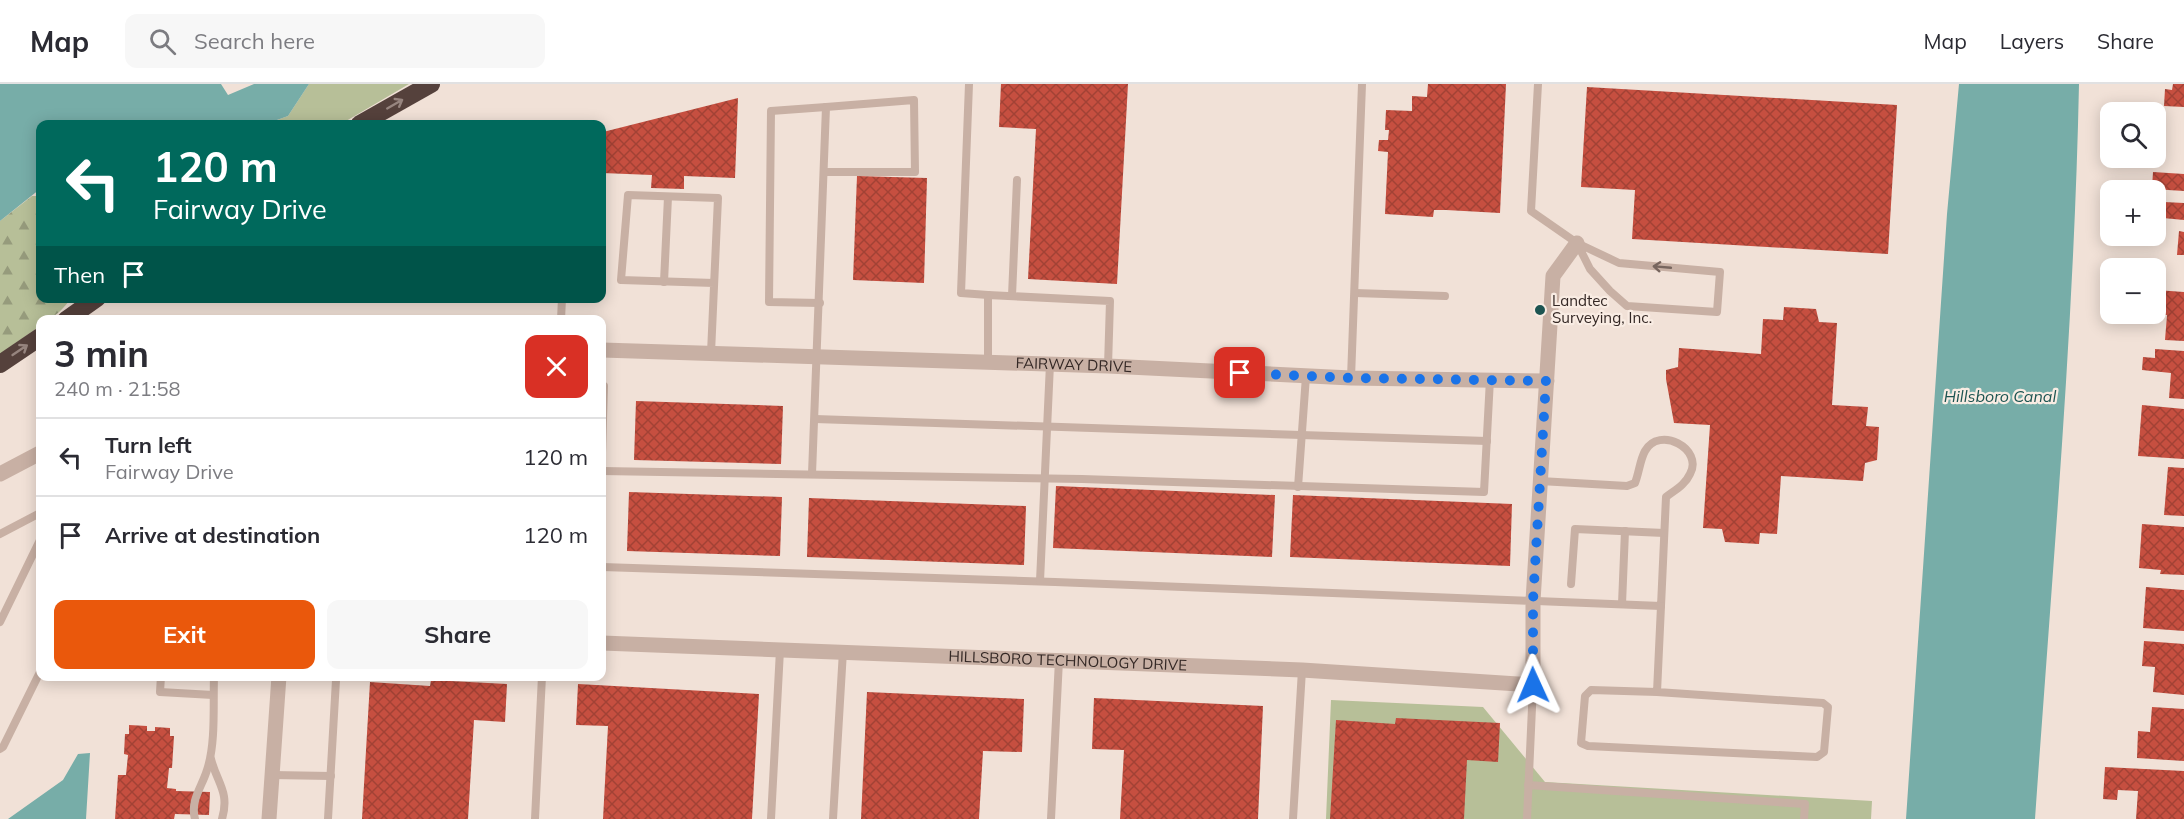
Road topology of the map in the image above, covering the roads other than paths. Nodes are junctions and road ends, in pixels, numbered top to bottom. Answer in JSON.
{"nodes":[{"id":1,"x":431,"y":84,"type":"edge"},
{"id":2,"x":969,"y":84,"type":"edge"},
{"id":3,"x":1362,"y":84,"type":"edge"},
{"id":4,"x":1538,"y":84,"type":"edge"},
{"id":5,"x":826,"y":107,"type":"junction"},
{"id":6,"x":367,"y":120,"type":"edge"},
{"id":7,"x":824,"y":172,"type":"junction"},
{"id":8,"x":1017,"y":180,"type":"dead end"},
{"id":9,"x":669,"y":197,"type":"junction"},
{"id":10,"x":1577,"y":243,"type":"junction"},
{"id":11,"x":664,"y":282,"type":"junction"},
{"id":12,"x":714,"y":283,"type":"junction"},
{"id":13,"x":1354,"y":293,"type":"junction"},
{"id":14,"x":988,"y":295,"type":"junction"},
{"id":15,"x":1012,"y":296,"type":"junction"},
{"id":16,"x":1445,"y":296,"type":"dead end"},
{"id":17,"x":90,"y":303,"type":"edge"},
{"id":18,"x":820,"y":303,"type":"junction"},
{"id":19,"x":73,"y":315,"type":"edge"},
{"id":20,"x":36,"y":340,"type":"edge"},
{"id":21,"x":606,"y":350,"type":"edge"},
{"id":22,"x":711,"y":353,"type":"junction"},
{"id":23,"x":818,"y":357,"type":"junction"},
{"id":24,"x":988,"y":362,"type":"junction"},
{"id":25,"x":0,"y":364,"type":"edge"},
{"id":26,"x":1050,"y":364,"type":"junction"},
{"id":27,"x":1108,"y":366,"type":"junction"},
{"id":28,"x":1306,"y":376,"type":"junction"},
{"id":29,"x":1351,"y":378,"type":"junction"},
{"id":30,"x":1490,"y":379,"type":"junction"},
{"id":31,"x":1546,"y":381,"type":"junction"},
{"id":32,"x":815,"y":419,"type":"junction"},
{"id":33,"x":1048,"y":427,"type":"junction"},
{"id":34,"x":1302,"y":435,"type":"junction"},
{"id":35,"x":1487,"y":441,"type":"junction"},
{"id":36,"x":36,"y":455,"type":"edge"},
{"id":37,"x":606,"y":471,"type":"edge"},
{"id":38,"x":0,"y":474,"type":"edge"},
{"id":39,"x":812,"y":474,"type":"junction"},
{"id":40,"x":1045,"y":478,"type":"junction"},
{"id":41,"x":1540,"y":481,"type":"junction"},
{"id":42,"x":1298,"y":487,"type":"junction"},
{"id":43,"x":36,"y":515,"type":"edge"},
{"id":44,"x":1625,"y":531,"type":"junction"},
{"id":45,"x":1664,"y":533,"type":"junction"},
{"id":46,"x":0,"y":534,"type":"edge"},
{"id":47,"x":36,"y":548,"type":"edge"},
{"id":48,"x":606,"y":567,"type":"edge"},
{"id":49,"x":1040,"y":581,"type":"junction"},
{"id":50,"x":1571,"y":584,"type":"dead end"},
{"id":51,"x":1533,"y":601,"type":"junction"},
{"id":52,"x":1622,"y":604,"type":"junction"},
{"id":53,"x":1661,"y":606,"type":"junction"},
{"id":54,"x":0,"y":622,"type":"edge"},
{"id":55,"x":606,"y":643,"type":"edge"},
{"id":56,"x":780,"y":649,"type":"junction"},
{"id":57,"x":843,"y":651,"type":"junction"},
{"id":58,"x":1059,"y":660,"type":"junction"},
{"id":59,"x":1302,"y":670,"type":"junction"},
{"id":60,"x":36,"y":680,"type":"edge"},
{"id":61,"x":161,"y":681,"type":"edge"},
{"id":62,"x":214,"y":681,"type":"edge"},
{"id":63,"x":279,"y":681,"type":"edge"},
{"id":64,"x":336,"y":681,"type":"edge"},
{"id":65,"x":542,"y":681,"type":"edge"},
{"id":66,"x":1533,"y":685,"type":"junction"},
{"id":67,"x":1657,"y":692,"type":"junction"},
{"id":68,"x":213,"y":695,"type":"junction"},
{"id":69,"x":0,"y":749,"type":"edge"},
{"id":70,"x":210,"y":758,"type":"junction"},
{"id":71,"x":272,"y":775,"type":"junction"},
{"id":72,"x":331,"y":776,"type":"junction"},
{"id":73,"x":1528,"y":785,"type":"junction"},
{"id":74,"x":195,"y":819,"type":"edge"},
{"id":75,"x":222,"y":819,"type":"edge"},
{"id":76,"x":269,"y":819,"type":"edge"},
{"id":77,"x":328,"y":819,"type":"edge"},
{"id":78,"x":535,"y":819,"type":"edge"},
{"id":79,"x":771,"y":819,"type":"edge"},
{"id":80,"x":833,"y":819,"type":"edge"},
{"id":81,"x":1051,"y":819,"type":"edge"},
{"id":82,"x":1293,"y":819,"type":"edge"},
{"id":83,"x":1527,"y":819,"type":"edge"},
{"id":84,"x":1804,"y":819,"type":"edge"}],
"edges":[{"from":6,"to":1,"type":"highway","one_way":true},
{"from":2,"to":14,"type":"lane"},
{"from":3,"to":13,"type":"lane"},
{"from":4,"to":10,"type":"lane"},
{"from":5,"to":7,"type":"lane"},
{"from":5,"to":7,"type":"lane"},
{"from":5,"to":18,"type":"lane"},
{"from":7,"to":18,"type":"lane"},
{"from":8,"to":15,"type":"lane"},
{"from":9,"to":11,"type":"lane"},
{"from":9,"to":11,"type":"lane"},
{"from":9,"to":12,"type":"lane"},
{"from":10,"to":10,"type":"lane","one_way":true},
{"from":10,"to":31,"type":"street"},
{"from":11,"to":12,"type":"lane"},
{"from":12,"to":22,"type":"lane"},
{"from":13,"to":16,"type":"lane"},
{"from":13,"to":29,"type":"lane"},
{"from":14,"to":15,"type":"lane"},
{"from":14,"to":24,"type":"lane"},
{"from":15,"to":27,"type":"lane"},
{"from":17,"to":19,"type":"highway"},
{"from":18,"to":23,"type":"lane"},
{"from":25,"to":20,"type":"highway","one_way":true},
{"from":21,"to":22,"type":"street","name":"FAIRWAY DRIVE"},
{"from":22,"to":23,"type":"street","name":"FAIRWAY DRIVE"},
{"from":23,"to":24,"type":"street","name":"FAIRWAY DRIVE"},
{"from":23,"to":32,"type":"lane"},
{"from":24,"to":26,"type":"street","name":"FAIRWAY DRIVE"},
{"from":26,"to":27,"type":"street","name":"FAIRWAY DRIVE"},
{"from":26,"to":33,"type":"lane"},
{"from":27,"to":28,"type":"street","name":"FAIRWAY DRIVE"},
{"from":28,"to":29,"type":"street","name":"FAIRWAY DRIVE"},
{"from":28,"to":34,"type":"lane"},
{"from":29,"to":30,"type":"street","name":"FAIRWAY DRIVE"},
{"from":30,"to":31,"type":"street","name":"FAIRWAY DRIVE"},
{"from":30,"to":35,"type":"lane"},
{"from":31,"to":41,"type":"street"},
{"from":32,"to":33,"type":"lane"},
{"from":32,"to":39,"type":"lane"},
{"from":33,"to":34,"type":"lane"},
{"from":33,"to":40,"type":"lane"},
{"from":34,"to":35,"type":"lane"},
{"from":34,"to":42,"type":"lane"},
{"from":35,"to":42,"type":"lane"},
{"from":36,"to":38,"type":"street"},
{"from":37,"to":39,"type":"lane"},
{"from":39,"to":40,"type":"lane"},
{"from":40,"to":42,"type":"lane"},
{"from":40,"to":49,"type":"lane"},
{"from":41,"to":45,"type":"lane"},
{"from":41,"to":51,"type":"street"},
{"from":43,"to":46,"type":"lane"},
{"from":44,"to":45,"type":"lane"},
{"from":44,"to":50,"type":"lane"},
{"from":44,"to":52,"type":"lane"},
{"from":45,"to":53,"type":"lane"},
{"from":47,"to":54,"type":"lane"},
{"from":48,"to":49,"type":"lane"},
{"from":49,"to":51,"type":"lane"},
{"from":51,"to":52,"type":"lane"},
{"from":51,"to":66,"type":"street"},
{"from":52,"to":53,"type":"lane"},
{"from":53,"to":67,"type":"lane"},
{"from":55,"to":56,"type":"street","name":"HILLSBORO TECHNOLOGY DRIVE"},
{"from":56,"to":57,"type":"street","name":"HILLSBORO TECHNOLOGY DRIVE"},
{"from":56,"to":79,"type":"lane"},
{"from":57,"to":58,"type":"street","name":"HILLSBORO TECHNOLOGY DRIVE"},
{"from":57,"to":80,"type":"lane"},
{"from":58,"to":59,"type":"street","name":"HILLSBORO TECHNOLOGY DRIVE"},
{"from":58,"to":81,"type":"lane"},
{"from":59,"to":66,"type":"street","name":"HILLSBORO TECHNOLOGY DRIVE"},
{"from":59,"to":82,"type":"lane"},
{"from":60,"to":69,"type":"lane"},
{"from":61,"to":68,"type":"lane"},
{"from":62,"to":68,"type":"lane"},
{"from":63,"to":71,"type":"street"},
{"from":64,"to":72,"type":"lane"},
{"from":65,"to":78,"type":"lane"},
{"from":66,"to":73,"type":"lane"},
{"from":67,"to":67,"type":"lane"},
{"from":68,"to":70,"type":"lane"},
{"from":70,"to":74,"type":"lane"},
{"from":70,"to":75,"type":"lane"},
{"from":71,"to":72,"type":"lane"},
{"from":71,"to":76,"type":"street"},
{"from":72,"to":77,"type":"lane"},
{"from":73,"to":83,"type":"lane"},
{"from":73,"to":84,"type":"lane"}]}
